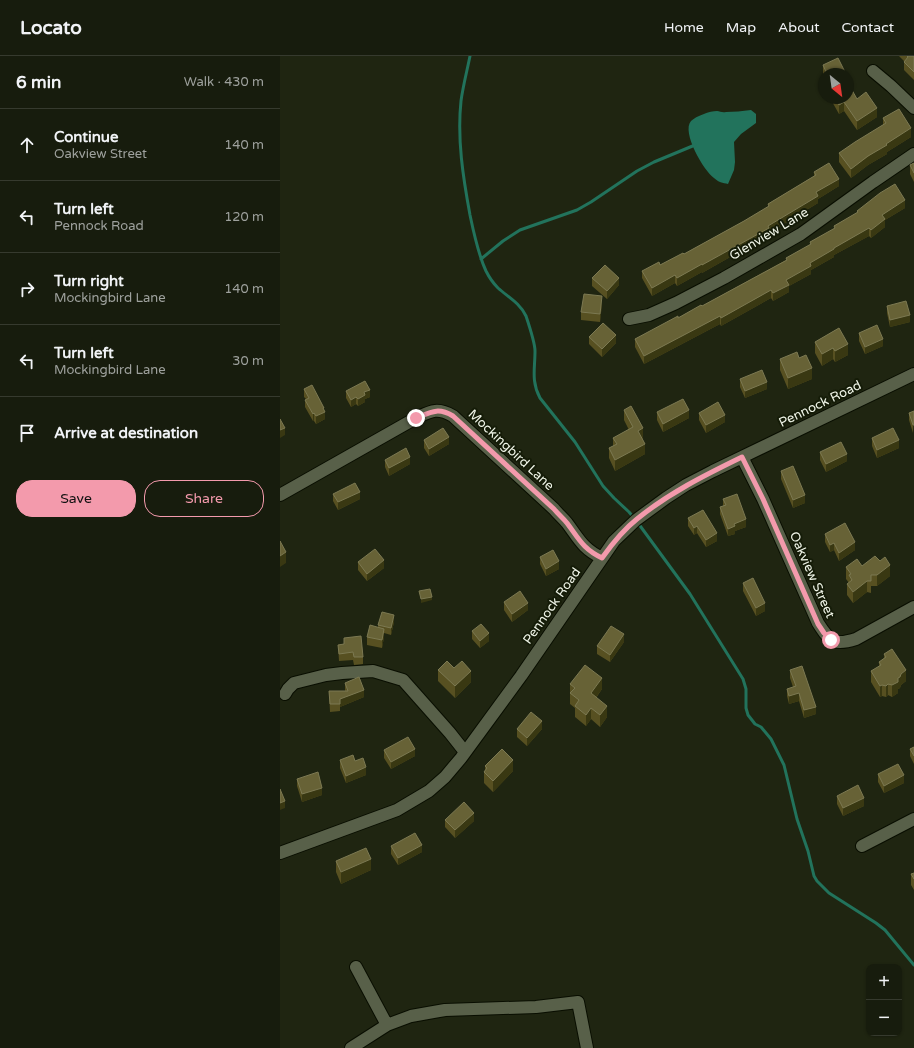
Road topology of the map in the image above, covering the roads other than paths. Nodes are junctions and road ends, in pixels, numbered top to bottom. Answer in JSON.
{"nodes":[{"id":1,"x":873,"y":71,"type":"dead end"},
{"id":2,"x":914,"y":108,"type":"edge"},
{"id":3,"x":914,"y":154,"type":"edge"},
{"id":4,"x":629,"y":319,"type":"dead end"},
{"id":5,"x":914,"y":374,"type":"edge"},
{"id":6,"x":742,"y":457,"type":"junction"},
{"id":7,"x":280,"y":495,"type":"edge"},
{"id":8,"x":602,"y":558,"type":"junction"},
{"id":9,"x":914,"y":607,"type":"edge"},
{"id":10,"x":285,"y":694,"type":"dead end"},
{"id":11,"x":465,"y":752,"type":"junction"},
{"id":12,"x":914,"y":819,"type":"edge"},
{"id":13,"x":862,"y":846,"type":"dead end"},
{"id":14,"x":280,"y":853,"type":"edge"},
{"id":15,"x":356,"y":967,"type":"dead end"},
{"id":16,"x":387,"y":1025,"type":"junction"},
{"id":17,"x":351,"y":1048,"type":"edge"},
{"id":18,"x":587,"y":1048,"type":"edge"}],
"edges":[{"from":1,"to":2,"type":"street"},
{"from":3,"to":4,"type":"street","name":"Glenview Lane"},
{"from":5,"to":6,"type":"street","name":"Pennock Road"},
{"from":6,"to":8,"type":"street","name":"Pennock Road"},
{"from":6,"to":9,"type":"street","name":"Oakview Street"},
{"from":7,"to":8,"type":"street","name":"Mockingbird Lane"},
{"from":8,"to":11,"type":"street","name":"Pennock Road"},
{"from":10,"to":11,"type":"street"},
{"from":11,"to":14,"type":"street","name":"Pennock Road"},
{"from":12,"to":13,"type":"street"},
{"from":15,"to":16,"type":"street"},
{"from":16,"to":17,"type":"street"},
{"from":16,"to":18,"type":"street"}]}
